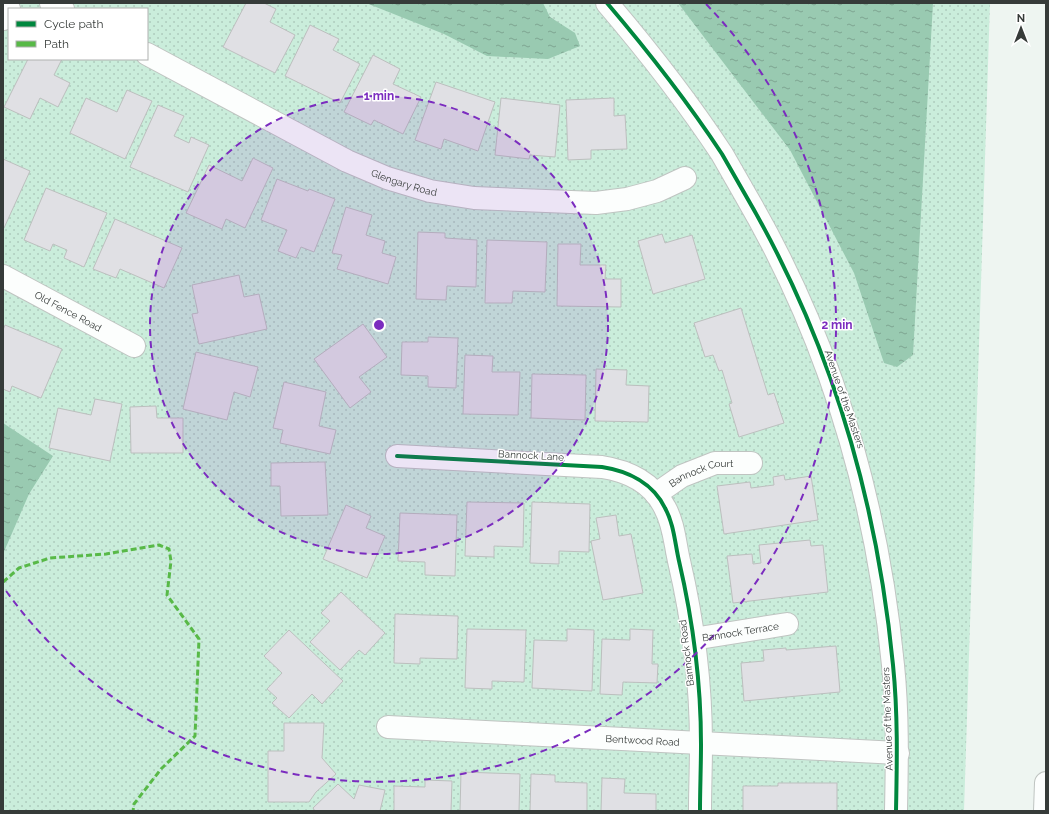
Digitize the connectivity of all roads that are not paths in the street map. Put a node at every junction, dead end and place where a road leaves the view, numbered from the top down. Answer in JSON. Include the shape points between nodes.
{"nodes":[{"id":1,"x":51,"y":3,"type":"edge"},
{"id":2,"x":607,"y":3,"type":"edge"},
{"id":3,"x":61,"y":8,"type":"edge"},
{"id":4,"x":148,"y":55,"type":"edge"},
{"id":5,"x":685,"y":178,"type":"dead end"},
{"id":6,"x":3,"y":276,"type":"edge"},
{"id":7,"x":134,"y":346,"type":"dead end"},
{"id":8,"x":397,"y":456,"type":"dead end"},
{"id":9,"x":751,"y":463,"type":"dead end"},
{"id":10,"x":656,"y":494,"type":"junction"},
{"id":11,"x":787,"y":624,"type":"dead end"},
{"id":12,"x":693,"y":639,"type":"junction"},
{"id":13,"x":388,"y":727,"type":"dead end"},
{"id":14,"x":701,"y":743,"type":"junction"},
{"id":15,"x":898,"y":753,"type":"junction"},
{"id":16,"x":1046,"y":783,"type":"edge"},
{"id":17,"x":700,"y":811,"type":"edge"},
{"id":18,"x":896,"y":811,"type":"edge"},
{"id":19,"x":1045,"y":811,"type":"edge"}],
"edges":[{"from":1,"to":3,"type":"main road"},
{"from":2,"to":15,"type":"main road","name":"Avenue of the Masters","via":[[684,98],[723,156],[780,258],[826,364],[856,457],[876,542],[886,597],[894,668]]},
{"from":4,"to":5,"type":"main road","name":"Glengary Road","via":[[347,161],[387,178],[430,191],[474,198],[596,203],[628,199],[657,191]]},
{"from":6,"to":7,"type":"main road","name":"Old Fence Road"},
{"from":8,"to":10,"type":"main road","name":"Bannock Lane","via":[[616,469],[641,480]]},
{"from":9,"to":10,"type":"main road","name":"Bannock Court","via":[[715,463],[682,476]]},
{"from":10,"to":12,"type":"main road","name":"Bannock Road","via":[[670,521],[684,581]]},
{"from":11,"to":12,"type":"main road","name":"Bannock Terrace"},
{"from":12,"to":14,"type":"main road","name":"Bannock Road"},
{"from":13,"to":14,"type":"main road","name":"Bentwood Road"},
{"from":14,"to":15,"type":"main road","name":"Bentwood Road"},
{"from":14,"to":17,"type":"main road","name":"Bannock Road"},
{"from":15,"to":18,"type":"main road","name":"Avenue of the Masters"},
{"from":16,"to":19,"type":"main road"}]}
